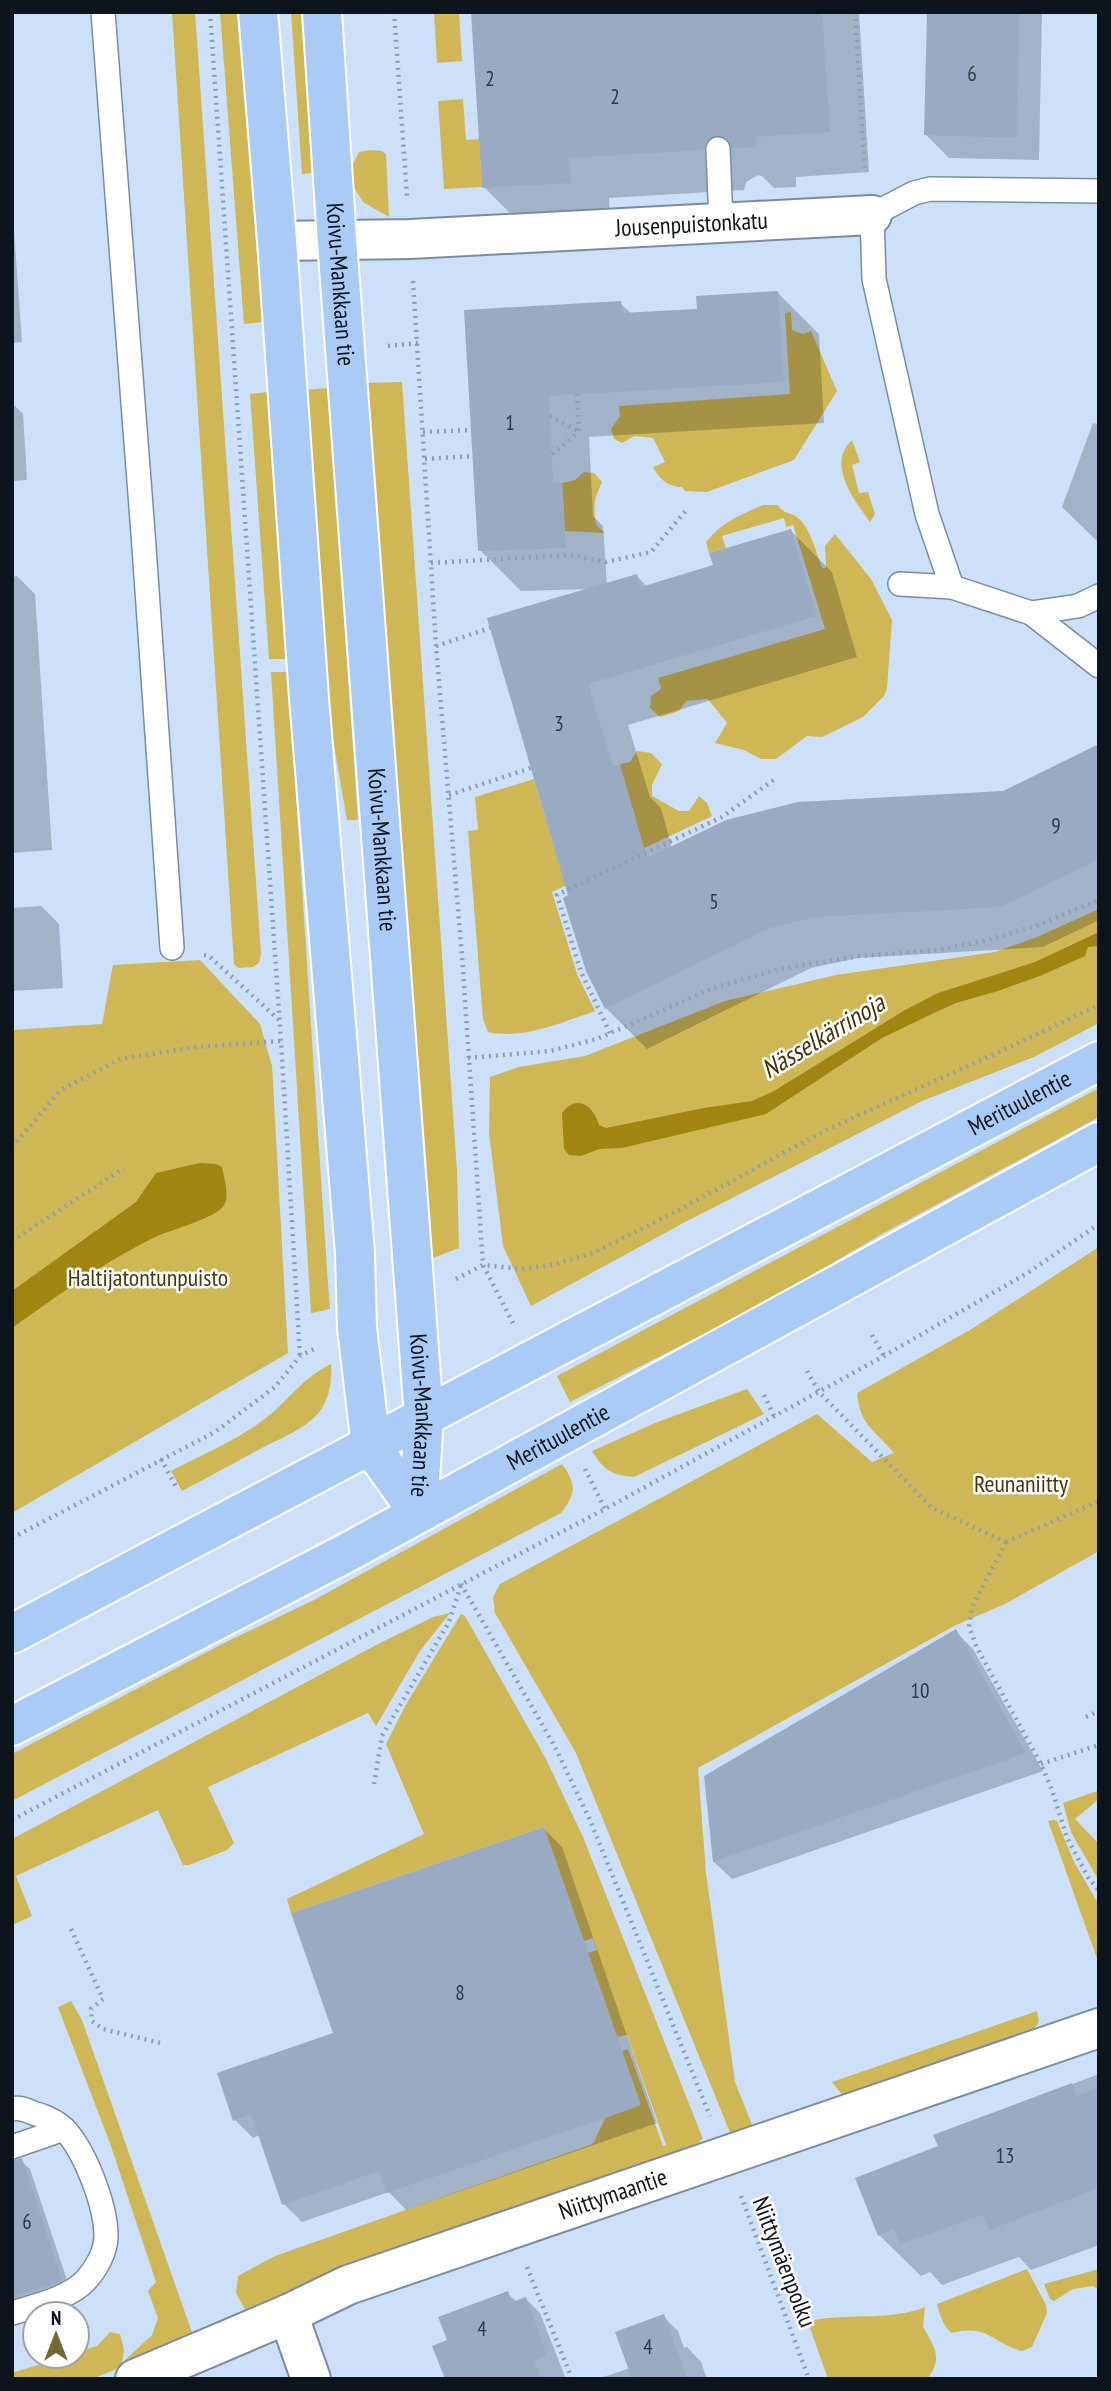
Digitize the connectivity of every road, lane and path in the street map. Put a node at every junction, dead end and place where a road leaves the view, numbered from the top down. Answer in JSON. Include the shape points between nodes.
{"nodes":[{"id":1,"x":103,"y":12,"type":"edge"},
{"id":2,"x":210,"y":12,"type":"edge"},
{"id":3,"x":258,"y":12,"type":"edge"},
{"id":4,"x":322,"y":12,"type":"edge"},
{"id":5,"x":394,"y":12,"type":"edge"},
{"id":6,"x":855,"y":12,"type":"edge"},
{"id":7,"x":718,"y":149,"type":"dead end"},
{"id":8,"x":1099,"y":191,"type":"edge"},
{"id":9,"x":872,"y":215,"type":"junction"},
{"id":10,"x":722,"y":223,"type":"junction"},
{"id":11,"x":410,"y":239,"type":"junction"},
{"id":12,"x":277,"y":241,"type":"junction"},
{"id":13,"x":337,"y":241,"type":"junction"},
{"id":14,"x":577,"y":394,"type":"dead end"},
{"id":15,"x":550,"y":416,"type":"dead end"},
{"id":16,"x":471,"y":430,"type":"dead end"},
{"id":17,"x":423,"y":432,"type":"junction"},
{"id":18,"x":579,"y":432,"type":"junction"},
{"id":19,"x":552,"y":454,"type":"dead end"},
{"id":20,"x":472,"y":456,"type":"dead end"},
{"id":21,"x":425,"y":459,"type":"junction"},
{"id":22,"x":688,"y":508,"type":"dead end"},
{"id":23,"x":431,"y":563,"type":"junction"},
{"id":24,"x":900,"y":583,"type":"dead end"},
{"id":25,"x":952,"y":587,"type":"junction"},
{"id":26,"x":1099,"y":596,"type":"edge"},
{"id":27,"x":1031,"y":613,"type":"junction"},
{"id":28,"x":489,"y":628,"type":"dead end"},
{"id":29,"x":436,"y":646,"type":"junction"},
{"id":30,"x":1099,"y":666,"type":"edge"},
{"id":31,"x":531,"y":768,"type":"dead end"},
{"id":32,"x":775,"y":779,"type":"dead end"},
{"id":33,"x":449,"y":795,"type":"junction"},
{"id":34,"x":1099,"y":900,"type":"edge"},
{"id":35,"x":172,"y":948,"type":"joint"},
{"id":36,"x":1099,"y":1005,"type":"edge"},
{"id":37,"x":280,"y":1020,"type":"junction"},
{"id":38,"x":610,"y":1033,"type":"junction"},
{"id":39,"x":281,"y":1041,"type":"junction"},
{"id":40,"x":468,"y":1058,"type":"junction"},
{"id":41,"x":1099,"y":1061,"type":"edge"},
{"id":42,"x":1099,"y":1142,"type":"edge"},
{"id":43,"x":12,"y":1147,"type":"edge"},
{"id":44,"x":124,"y":1167,"type":"dead end"},
{"id":45,"x":1099,"y":1224,"type":"edge"},
{"id":46,"x":12,"y":1241,"type":"edge"},
{"id":47,"x":872,"y":1335,"type":"dead end"},
{"id":48,"x":884,"y":1356,"type":"junction"},
{"id":49,"x":807,"y":1371,"type":"dead end"},
{"id":50,"x":819,"y":1392,"type":"junction"},
{"id":51,"x":764,"y":1395,"type":"dead end"},
{"id":52,"x":774,"y":1416,"type":"junction"},
{"id":53,"x":425,"y":1417,"type":"junction"},
{"id":54,"x":371,"y":1446,"type":"junction"},
{"id":55,"x":161,"y":1459,"type":"junction"},
{"id":56,"x":176,"y":1487,"type":"dead end"},
{"id":57,"x":1099,"y":1501,"type":"edge"},
{"id":58,"x":418,"y":1511,"type":"junction"},
{"id":59,"x":12,"y":1538,"type":"edge"},
{"id":60,"x":1006,"y":1542,"type":"junction"},
{"id":61,"x":461,"y":1584,"type":"junction"},
{"id":62,"x":12,"y":1634,"type":"edge"},
{"id":63,"x":1099,"y":1711,"type":"edge"},
{"id":64,"x":1086,"y":1717,"type":"dead end"},
{"id":65,"x":12,"y":1726,"type":"edge"},
{"id":66,"x":1099,"y":1745,"type":"edge"},
{"id":67,"x":1041,"y":1764,"type":"junction"},
{"id":68,"x":374,"y":1784,"type":"dead end"},
{"id":69,"x":12,"y":1821,"type":"edge"},
{"id":70,"x":1099,"y":1891,"type":"edge"},
{"id":71,"x":71,"y":1929,"type":"dead end"},
{"id":72,"x":1099,"y":2028,"type":"edge"},
{"id":73,"x":160,"y":2043,"type":"dead end"},
{"id":74,"x":12,"y":2109,"type":"edge"},
{"id":75,"x":64,"y":2129,"type":"junction"},
{"id":76,"x":12,"y":2147,"type":"edge"},
{"id":77,"x":726,"y":2157,"type":"junction"},
{"id":78,"x":523,"y":2256,"type":"dead end"},
{"id":79,"x":12,"y":2313,"type":"edge"},
{"id":80,"x":288,"y":2314,"type":"junction"},
{"id":81,"x":135,"y":2379,"type":"edge"},
{"id":82,"x":311,"y":2379,"type":"edge"},
{"id":83,"x":572,"y":2379,"type":"edge"},
{"id":84,"x":809,"y":2379,"type":"edge"}],
"edges":[{"from":1,"to":35,"type":"lane"},
{"from":2,"to":37,"type":"path"},
{"from":3,"to":12,"type":"main road","name":"Koivu-Mankkaan tie"},
{"from":4,"to":13,"type":"main road","name":"Koivu-Mankkaan tie"},
{"from":5,"to":11,"type":"path"},
{"from":6,"to":9,"type":"path","via":[[862,142]]},
{"from":7,"to":10,"type":"lane"},
{"from":8,"to":9,"type":"lane","name":"Jousenpuistonkatu","via":[[930,189]]},
{"from":9,"to":10,"type":"street","name":"Jousenpuistonkatu"},
{"from":9,"to":25,"type":"lane","via":[[874,279],[927,514]]},
{"from":10,"to":11,"type":"street","name":"Jousenpuistonkatu"},
{"from":11,"to":13,"type":"street","name":"Jousenpuistonkatu"},
{"from":11,"to":17,"type":"path"},
{"from":12,"to":13,"type":"street","name":"Jousenpuistonkatu"},
{"from":12,"to":54,"type":"main road","name":"Koivu-Mankkaan tie","via":[[355,1253],[357,1328]]},
{"from":13,"to":53,"type":"main road","name":"Koivu-Mankkaan tie"},
{"from":14,"to":18,"type":"path"},
{"from":15,"to":18,"type":"path"},
{"from":16,"to":17,"type":"path"},
{"from":17,"to":21,"type":"path"},
{"from":18,"to":19,"type":"path"},
{"from":20,"to":21,"type":"path"},
{"from":21,"to":23,"type":"path"},
{"from":22,"to":23,"type":"path","via":[[652,552],[607,562],[570,555]]},
{"from":23,"to":29,"type":"path"},
{"from":24,"to":25,"type":"lane"},
{"from":25,"to":27,"type":"lane"},
{"from":26,"to":27,"type":"lane","via":[[1078,606]]},
{"from":27,"to":30,"type":"lane"},
{"from":28,"to":29,"type":"path"},
{"from":29,"to":33,"type":"path"},
{"from":31,"to":33,"type":"path"},
{"from":32,"to":38,"type":"path","via":[[722,817],[557,895],[581,972]]},
{"from":33,"to":40,"type":"path"},
{"from":34,"to":38,"type":"path","via":[[988,940],[779,969],[713,988]]},
{"from":35,"to":37,"type":"path","via":[[209,956]]},
{"from":36,"to":40,"type":"path","via":[[825,1129],[593,1252],[522,1269],[483,1265]]},
{"from":37,"to":39,"type":"path"},
{"from":38,"to":40,"type":"path","via":[[550,1051]]},
{"from":39,"to":43,"type":"path","via":[[120,1059],[61,1090]]},
{"from":39,"to":55,"type":"path","via":[[300,1356],[275,1387],[215,1432]]},
{"from":41,"to":53,"type":"main road","name":"Merituulentie"},
{"from":42,"to":58,"type":"main road","name":"Merituulentie"},
{"from":44,"to":46,"type":"path"},
{"from":45,"to":48,"type":"path","via":[[1029,1272]]},
{"from":47,"to":48,"type":"path"},
{"from":48,"to":50,"type":"path"},
{"from":49,"to":50,"type":"path"},
{"from":50,"to":52,"type":"path"},
{"from":50,"to":60,"type":"path","via":[[932,1508]]},
{"from":51,"to":52,"type":"path"},
{"from":52,"to":61,"type":"path"},
{"from":53,"to":54,"type":"main road","name":"Merituulentie"},
{"from":53,"to":58,"type":"main road","name":"Koivu-Mankkaan tie"},
{"from":54,"to":58,"type":"main road","name":"Koivu-Mankkaan tie"},
{"from":54,"to":62,"type":"main road","name":"Merituulentie"},
{"from":55,"to":56,"type":"path"},
{"from":55,"to":59,"type":"path"},
{"from":57,"to":60,"type":"path"},
{"from":58,"to":65,"type":"main road","name":"Merituulentie"},
{"from":60,"to":67,"type":"path","via":[[972,1607],[969,1627]]},
{"from":61,"to":68,"type":"path","via":[[449,1622],[382,1736]]},
{"from":61,"to":69,"type":"path"},
{"from":61,"to":77,"type":"path","name":"Niittymäenpolku","via":[[554,1745],[590,1820]]},
{"from":63,"to":64,"type":"path"},
{"from":66,"to":67,"type":"path"},
{"from":67,"to":70,"type":"path","via":[[1067,1838]]},
{"from":71,"to":73,"type":"path","via":[[103,1999],[91,2009],[92,2021],[103,2029]]},
{"from":72,"to":77,"type":"street","name":"Niittymaantie"},
{"from":74,"to":75,"type":"lane","via":[[42,2116]]},
{"from":75,"to":76,"type":"lane"},
{"from":75,"to":79,"type":"lane","via":[[82,2155],[102,2208],[106,2238],[101,2259],[85,2281],[55,2299]]},
{"from":77,"to":80,"type":"street","name":"Niittymaantie","via":[[348,2285]]},
{"from":77,"to":84,"type":"path","name":"Niittymäenpolku"},
{"from":78,"to":83,"type":"path"},
{"from":80,"to":81,"type":"street","name":"Niittymaantie"},
{"from":80,"to":82,"type":"street"}]}
